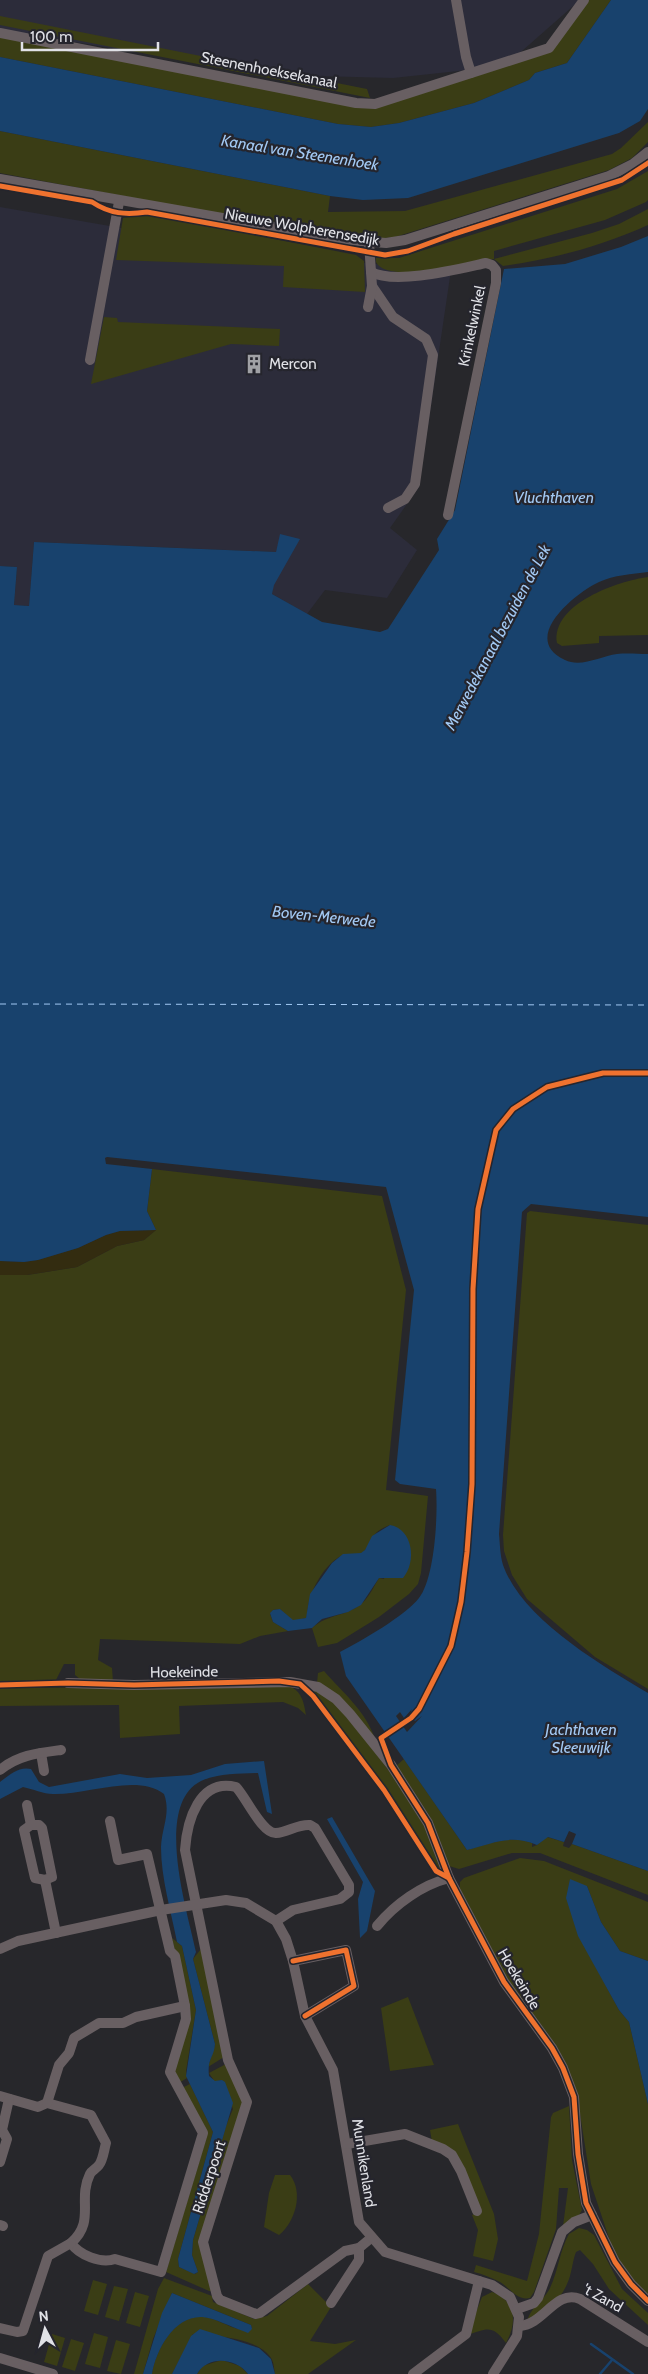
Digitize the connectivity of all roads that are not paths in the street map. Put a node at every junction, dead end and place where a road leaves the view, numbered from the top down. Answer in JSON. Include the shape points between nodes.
{"nodes":[{"id":1,"x":456,"y":0,"type":"edge"},
{"id":2,"x":584,"y":0,"type":"edge"},
{"id":3,"x":0,"y":33,"type":"edge"},
{"id":4,"x":471,"y":73,"type":"junction"},
{"id":5,"x":648,"y":152,"type":"edge"},
{"id":6,"x":0,"y":179,"type":"edge"},
{"id":7,"x":119,"y":202,"type":"junction"},
{"id":8,"x":369,"y":243,"type":"junction"},
{"id":9,"x":371,"y":272,"type":"junction"},
{"id":10,"x":372,"y":286,"type":"junction"},
{"id":11,"x":368,"y":307,"type":"dead end"},
{"id":12,"x":90,"y":360,"type":"dead end"},
{"id":13,"x":388,"y":508,"type":"dead end"},
{"id":14,"x":448,"y":515,"type":"dead end"},
{"id":15,"x":68,"y":1683,"type":"dead end"},
{"id":16,"x":61,"y":1750,"type":"dead end"},
{"id":17,"x":41,"y":1753,"type":"junction"},
{"id":18,"x":0,"y":1770,"type":"edge"},
{"id":19,"x":44,"y":1771,"type":"dead end"},
{"id":20,"x":26,"y":1805,"type":"dead end"},
{"id":21,"x":110,"y":1821,"type":"dead end"},
{"id":22,"x":31,"y":1825,"type":"junction"},
{"id":23,"x":449,"y":1878,"type":"junction"},
{"id":24,"x":46,"y":1880,"type":"junction"},
{"id":25,"x":193,"y":1905,"type":"junction"},
{"id":26,"x":165,"y":1910,"type":"junction"},
{"id":27,"x":276,"y":1921,"type":"junction"},
{"id":28,"x":377,"y":1926,"type":"dead end"},
{"id":29,"x":56,"y":1933,"type":"junction"},
{"id":30,"x":0,"y":1949,"type":"edge"},
{"id":31,"x":294,"y":1961,"type":"junction"},
{"id":32,"x":185,"y":2006,"type":"junction"},
{"id":33,"x":305,"y":2016,"type":"junction"},
{"id":34,"x":5,"y":2097,"type":"edge"},
{"id":35,"x":47,"y":2103,"type":"junction"},
{"id":36,"x":347,"y":2144,"type":"junction"},
{"id":37,"x":0,"y":2162,"type":"edge"},
{"id":38,"x":477,"y":2211,"type":"dead end"},
{"id":39,"x":592,"y":2215,"type":"junction"},
{"id":40,"x":371,"y":2238,"type":"junction"},
{"id":41,"x":71,"y":2243,"type":"junction"},
{"id":42,"x":360,"y":2248,"type":"junction"},
{"id":43,"x":479,"y":2280,"type":"junction"},
{"id":44,"x":648,"y":2300,"type":"edge"},
{"id":45,"x":331,"y":2302,"type":"dead end"},
{"id":46,"x":517,"y":2309,"type":"junction"},
{"id":47,"x":519,"y":2326,"type":"junction"},
{"id":48,"x":0,"y":2330,"type":"edge"},
{"id":49,"x":648,"y":2342,"type":"edge"},
{"id":50,"x":0,"y":2358,"type":"edge"},
{"id":51,"x":54,"y":2374,"type":"edge"},
{"id":52,"x":413,"y":2374,"type":"edge"},
{"id":53,"x":493,"y":2374,"type":"edge"}],
"edges":[{"from":1,"to":4,"type":"street"},
{"from":2,"to":4,"type":"street","name":"Steenenhoeksekanaal","via":[[550,48]]},
{"from":3,"to":4,"type":"street","name":"Steenenhoeksekanaal","via":[[366,104],[389,102]]},
{"from":5,"to":8,"type":"street","name":"Nieuwe Wolpherensedijk","via":[[609,176],[405,240]]},
{"from":6,"to":7,"type":"street","name":"Nieuwe Wolpherensedijk"},
{"from":7,"to":8,"type":"street","name":"Nieuwe Wolpherensedijk"},
{"from":7,"to":12,"type":"street"},
{"from":8,"to":9,"type":"street"},
{"from":9,"to":10,"type":"street"},
{"from":9,"to":14,"type":"street","name":"Krinkelwinkel","via":[[383,276],[440,273],[486,263],[496,270]]},
{"from":10,"to":11,"type":"street"},
{"from":10,"to":13,"type":"street","name":"Krinkelwinkel","via":[[393,317],[426,339],[433,355],[415,484],[404,499]]},
{"from":15,"to":23,"type":"street","name":"Hoekeinde","via":[[280,1682],[318,1687],[336,1699],[391,1765],[428,1823]]},
{"from":16,"to":17,"type":"street"},
{"from":17,"to":18,"type":"street","via":[[12,1760]]},
{"from":17,"to":19,"type":"street"},
{"from":20,"to":22,"type":"street"},
{"from":21,"to":26,"type":"street","via":[[118,1860],[147,1854]]},
{"from":22,"to":24,"type":"street","via":[[42,1828],[52,1877]]},
{"from":22,"to":24,"type":"street","via":[[24,1830],[32,1870],[35,1878]]},
{"from":23,"to":28,"type":"street","via":[[434,1882],[395,1907]]},
{"from":23,"to":39,"type":"street","name":"Hoekeinde","via":[[504,1982],[564,2068],[574,2097],[578,2154],[586,2203]]},
{"from":24,"to":29,"type":"street"},
{"from":25,"to":26,"type":"street"},
{"from":25,"to":27,"type":"street","via":[[226,1900],[246,1903]]},
{"from":25,"to":27,"type":"street","via":[[185,1850],[194,1808],[209,1790],[218,1786],[236,1786],[269,1832],[276,1833],[304,1824],[315,1828],[349,1885],[349,1892],[340,1899],[292,1910]]},
{"from":25,"to":42,"type":"street","name":"Ridderpoort","via":[[228,2060],[247,2102],[204,2242],[217,2296],[247,2311],[260,2313],[345,2251]]},
{"from":26,"to":29,"type":"street"},
{"from":26,"to":32,"type":"street","via":[[170,1951],[175,1956]]},
{"from":27,"to":31,"type":"street","name":"Munnikenland"},
{"from":29,"to":30,"type":"street","via":[[18,1941]]},
{"from":31,"to":33,"type":"street","name":"Munnikenland"},
{"from":31,"to":33,"type":"street","via":[[346,1950],[354,1986]]},
{"from":32,"to":35,"type":"street","via":[[123,2023],[99,2024],[74,2038],[69,2053],[59,2065]]},
{"from":32,"to":41,"type":"street","via":[[186,2019],[170,2072],[203,2133],[161,2272],[77,2252]]},
{"from":33,"to":36,"type":"street","name":"Munnikenland","via":[[333,2070]]},
{"from":34,"to":35,"type":"street","via":[[38,2107]]},
{"from":34,"to":37,"type":"street","via":[[2,2130],[7,2139]]},
{"from":35,"to":41,"type":"street","via":[[91,2115],[106,2143],[100,2164],[90,2173],[84,2200],[87,2210],[80,2235]]},
{"from":36,"to":38,"type":"street","via":[[404,2134],[444,2149],[452,2155],[461,2171]]},
{"from":36,"to":40,"type":"street","name":"Munnikenland","via":[[356,2215]]},
{"from":39,"to":44,"type":"street","name":"Hoekeinde","via":[[615,2262]]},
{"from":39,"to":46,"type":"street","via":[[574,2222],[562,2232],[538,2298],[534,2303]]},
{"from":40,"to":42,"type":"street","name":"Ridderpoort"},
{"from":40,"to":43,"type":"street","name":"Munnikenland","via":[[392,2255]]},
{"from":41,"to":48,"type":"street","via":[[48,2256],[23,2331]]},
{"from":42,"to":45,"type":"street","name":"Ridderpoort","via":[[359,2260]]},
{"from":43,"to":46,"type":"street","name":"Munnikenland","via":[[502,2290]]},
{"from":43,"to":52,"type":"street","via":[[466,2334]]},
{"from":46,"to":47,"type":"street"},
{"from":47,"to":49,"type":"street","name":"'t Zand","via":[[533,2323],[558,2301],[572,2297]]},
{"from":47,"to":53,"type":"street","via":[[514,2342]]},
{"from":50,"to":51,"type":"street"}]}
